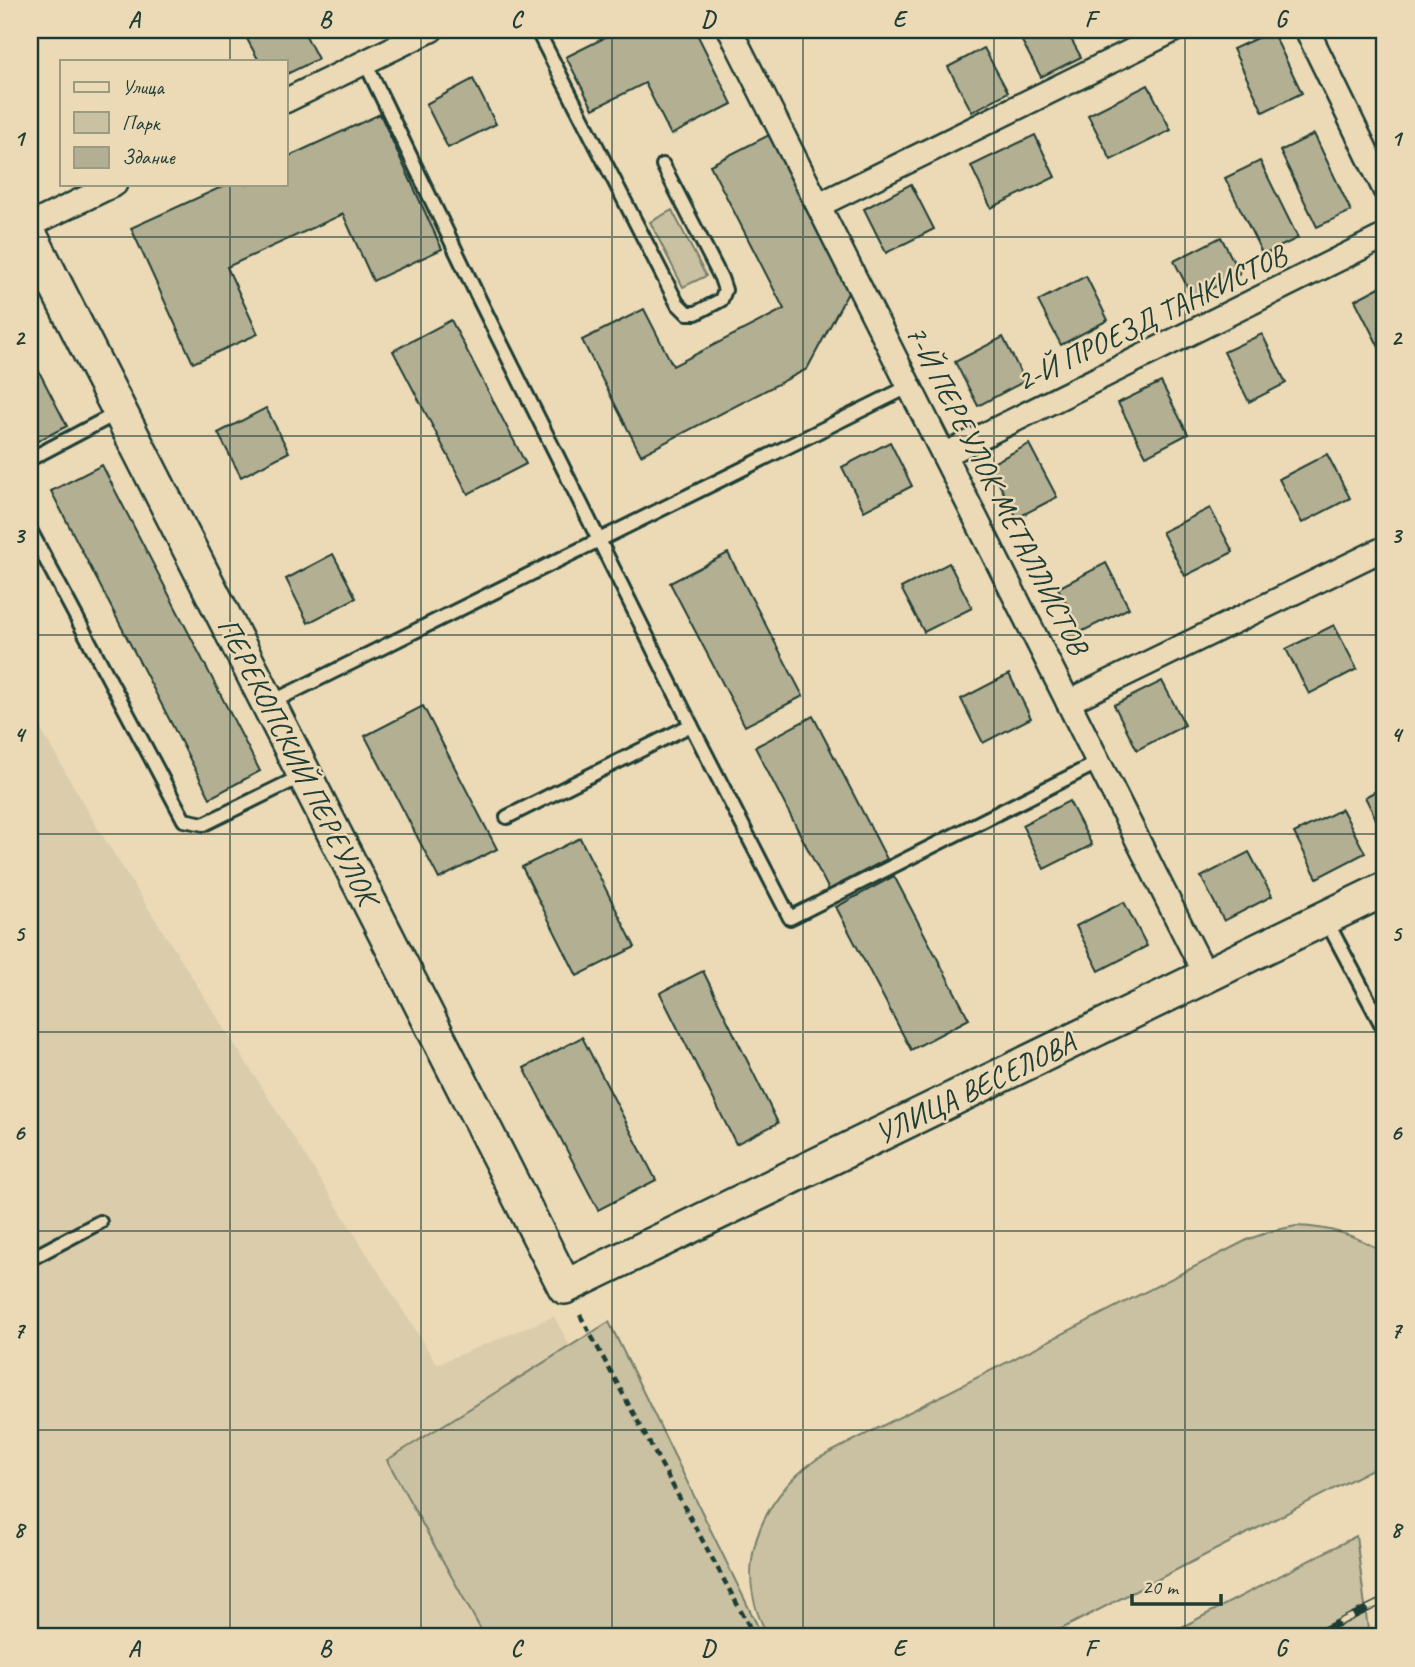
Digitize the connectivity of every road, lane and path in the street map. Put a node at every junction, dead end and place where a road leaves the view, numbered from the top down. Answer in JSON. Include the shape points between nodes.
{"nodes":[{"id":1,"x":431,"y":30,"type":"edge"},
{"id":2,"x":537,"y":30,"type":"edge"},
{"id":3,"x":730,"y":30,"type":"edge"},
{"id":4,"x":1174,"y":30,"type":"edge"},
{"id":5,"x":1307,"y":30,"type":"edge"},
{"id":6,"x":365,"y":62,"type":"junction"},
{"id":7,"x":287,"y":100,"type":"edge"},
{"id":8,"x":663,"y":165,"type":"dead end"},
{"id":9,"x":111,"y":186,"type":"edge"},
{"id":10,"x":1385,"y":190,"type":"edge"},
{"id":11,"x":819,"y":205,"type":"junction"},
{"id":12,"x":30,"y":225,"type":"edge"},
{"id":13,"x":30,"y":234,"type":"edge"},
{"id":14,"x":1385,"y":236,"type":"edge"},
{"id":15,"x":910,"y":386,"type":"junction"},
{"id":16,"x":120,"y":411,"type":"junction"},
{"id":17,"x":944,"y":456,"type":"junction"},
{"id":18,"x":30,"y":459,"type":"edge"},
{"id":19,"x":30,"y":530,"type":"edge"},
{"id":20,"x":600,"y":540,"type":"junction"},
{"id":21,"x":1385,"y":548,"type":"edge"},
{"id":22,"x":1068,"y":702,"type":"junction"},
{"id":23,"x":269,"y":704,"type":"junction"},
{"id":24,"x":691,"y":725,"type":"junction"},
{"id":25,"x":1099,"y":762,"type":"junction"},
{"id":26,"x":304,"y":774,"type":"junction"},
{"id":27,"x":507,"y":817,"type":"dead end"},
{"id":28,"x":1385,"y":889,"type":"edge"},
{"id":29,"x":1325,"y":919,"type":"junction"},
{"id":30,"x":1206,"y":976,"type":"junction"},
{"id":31,"x":1385,"y":1031,"type":"edge"},
{"id":32,"x":100,"y":1222,"type":"dead end"},
{"id":33,"x":30,"y":1259,"type":"edge"},
{"id":34,"x":565,"y":1287,"type":"junction"},
{"id":35,"x":755,"y":1637,"type":"edge"}],
"edges":[{"from":1,"to":6,"type":"street"},
{"from":2,"to":8,"type":"lane","via":[[677,303],[687,313],[696,313],[721,300],[724,290]]},
{"from":3,"to":11,"type":"street","name":"7-Й ПЕРЕУЛОК МЕТАЛЛИСТОВ"},
{"from":4,"to":11,"type":"street"},
{"from":5,"to":10,"type":"street"},
{"from":6,"to":7,"type":"street"},
{"from":6,"to":20,"type":"lane"},
{"from":9,"to":12,"type":"street"},
{"from":11,"to":15,"type":"street","name":"7-Й ПЕРЕУЛОК МЕТАЛЛИСТОВ"},
{"from":13,"to":16,"type":"street","name":"ПЕРЕКОПСКИЙ ПЕРЕУЛОК"},
{"from":14,"to":17,"type":"street","name":"2-Й ПРОЕЗД ТАНКИСТОВ"},
{"from":15,"to":17,"type":"street","name":"7-Й ПЕРЕУЛОК МЕТАЛЛИСТОВ"},
{"from":15,"to":20,"type":"lane"},
{"from":16,"to":18,"type":"lane"},
{"from":16,"to":23,"type":"street","name":"ПЕРЕКОПСКИЙ ПЕРЕУЛОК"},
{"from":17,"to":22,"type":"street","name":"7-Й ПЕРЕУЛОК МЕТАЛЛИСТОВ"},
{"from":19,"to":26,"type":"lane","via":[[184,820],[204,824]]},
{"from":20,"to":23,"type":"lane"},
{"from":20,"to":24,"type":"lane"},
{"from":21,"to":22,"type":"street"},
{"from":22,"to":25,"type":"street","name":"7-Й ПЕРЕУЛОК МЕТАЛЛИСТОВ"},
{"from":23,"to":26,"type":"street","name":"ПЕРЕКОПСКИЙ ПЕРЕУЛОК"},
{"from":24,"to":25,"type":"lane","via":[[790,918]]},
{"from":24,"to":27,"type":"lane"},
{"from":25,"to":30,"type":"street","name":"7-Й ПЕРЕУЛОК МЕТАЛЛИСТОВ"},
{"from":26,"to":34,"type":"street","name":"ПЕРЕКОПСКИЙ ПЕРЕУЛОК"},
{"from":28,"to":29,"type":"street","name":"УЛИЦА ВЕСЕЛОВА"},
{"from":29,"to":30,"type":"street","name":"УЛИЦА ВЕСЕЛОВА"},
{"from":29,"to":31,"type":"lane"},
{"from":30,"to":34,"type":"street","name":"УЛИЦА ВЕСЕЛОВА"},
{"from":32,"to":33,"type":"lane"},
{"from":34,"to":35,"type":"path"}]}
